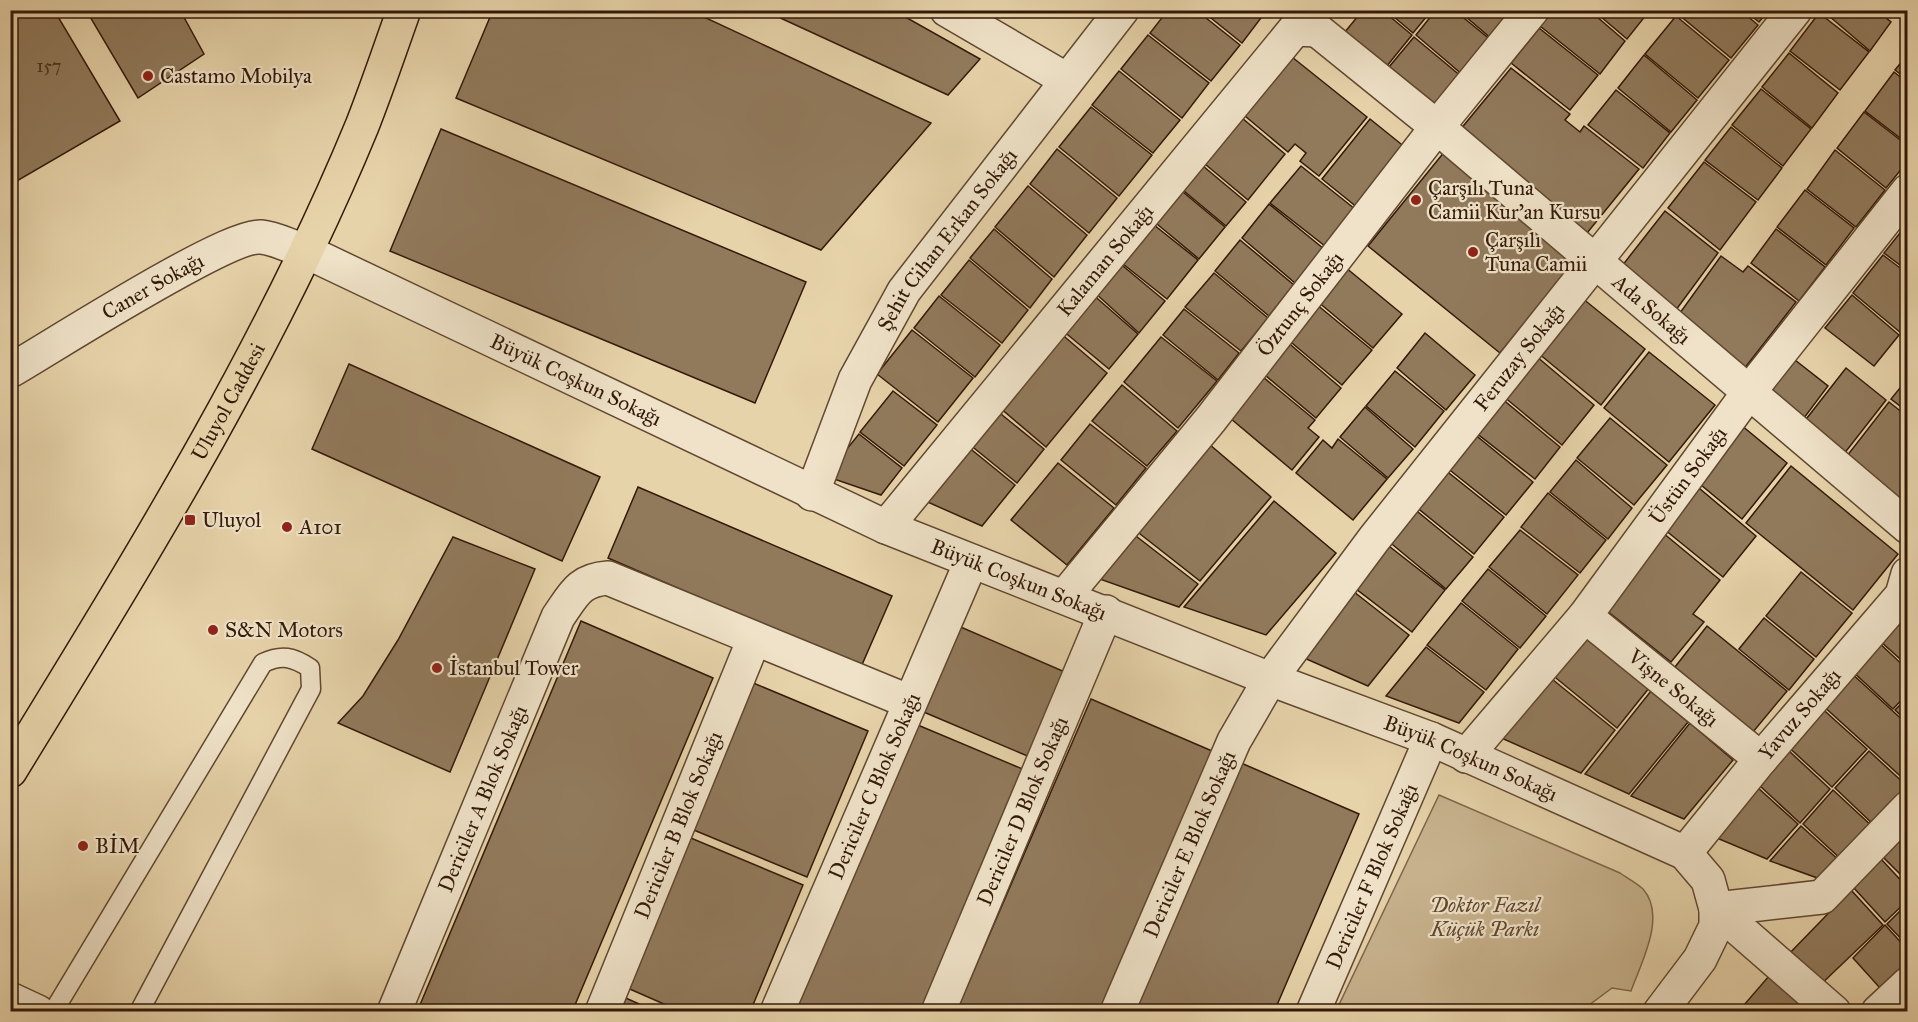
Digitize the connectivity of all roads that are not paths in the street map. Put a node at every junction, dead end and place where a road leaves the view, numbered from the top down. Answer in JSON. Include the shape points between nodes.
{"nodes":[{"id":1,"x":404,"y":10,"type":"edge"},
{"id":2,"x":947,"y":10,"type":"edge"},
{"id":3,"x":1122,"y":10,"type":"edge"},
{"id":4,"x":1532,"y":10,"type":"edge"},
{"id":5,"x":1795,"y":10,"type":"edge"},
{"id":6,"x":1324,"y":20,"type":"edge"},
{"id":7,"x":1067,"y":80,"type":"junction"},
{"id":8,"x":1437,"y":127,"type":"junction"},
{"id":9,"x":1908,"y":191,"type":"edge"},
{"id":10,"x":305,"y":251,"type":"junction"},
{"id":11,"x":1595,"y":262,"type":"junction"},
{"id":12,"x":10,"y":371,"type":"edge"},
{"id":13,"x":1749,"y":392,"type":"junction"},
{"id":14,"x":812,"y":494,"type":"junction"},
{"id":15,"x":1906,"y":521,"type":"edge"},
{"id":16,"x":886,"y":527,"type":"junction"},
{"id":17,"x":971,"y":561,"type":"junction"},
{"id":18,"x":1908,"y":574,"type":"edge"},
{"id":19,"x":1065,"y":596,"type":"junction"},
{"id":20,"x":1106,"y":612,"type":"junction"},
{"id":21,"x":1585,"y":616,"type":"junction"},
{"id":22,"x":754,"y":639,"type":"junction"},
{"id":23,"x":1270,"y":679,"type":"junction"},
{"id":24,"x":910,"y":702,"type":"junction"},
{"id":25,"x":1431,"y":739,"type":"junction"},
{"id":26,"x":1467,"y":756,"type":"junction"},
{"id":27,"x":1761,"y":759,"type":"junction"},
{"id":28,"x":10,"y":771,"type":"edge"},
{"id":29,"x":1908,"y":808,"type":"edge"},
{"id":30,"x":1686,"y":853,"type":"junction"},
{"id":31,"x":1716,"y":909,"type":"junction"},
{"id":32,"x":1908,"y":984,"type":"edge"},
{"id":33,"x":10,"y":999,"type":"edge"},
{"id":34,"x":38,"y":1011,"type":"edge"},
{"id":35,"x":53,"y":1011,"type":"edge"},
{"id":36,"x":139,"y":1011,"type":"edge"},
{"id":37,"x":394,"y":1011,"type":"edge"},
{"id":38,"x":602,"y":1011,"type":"edge"},
{"id":39,"x":777,"y":1011,"type":"edge"},
{"id":40,"x":938,"y":1011,"type":"edge"},
{"id":41,"x":1117,"y":1011,"type":"edge"},
{"id":42,"x":1313,"y":1011,"type":"edge"},
{"id":43,"x":1660,"y":1011,"type":"edge"},
{"id":44,"x":1834,"y":1011,"type":"edge"},
{"id":45,"x":1878,"y":1011,"type":"edge"}],
"edges":[{"from":1,"to":10,"type":"main road","name":"Uluyol Caddesi","via":[[362,125]]},
{"from":2,"to":7,"type":"street"},
{"from":3,"to":7,"type":"street","name":"Şehit Cihan Erkan Sokağı"},
{"from":4,"to":8,"type":"street","name":"Öztunç Sokağı"},
{"from":5,"to":11,"type":"street","name":"Feruzay Sokağı"},
{"from":6,"to":8,"type":"street","name":"Ada Sokağı"},
{"from":6,"to":16,"type":"street","name":"Kalaman Sokağı","via":[[1295,29]]},
{"from":7,"to":14,"type":"street","name":"Şehit Cihan Erkan Sokağı","via":[[904,291],[855,380]]},
{"from":8,"to":11,"type":"street","name":"Ada Sokağı"},
{"from":8,"to":19,"type":"street","name":"Öztunç Sokağı","via":[[1211,419]]},
{"from":9,"to":13,"type":"street","name":"Üstün Sokağı"},
{"from":10,"to":12,"type":"street","name":"Caner Sokağı","via":[[260,237],[232,244]]},
{"from":10,"to":14,"type":"street","name":"Büyük Coşkun Sokağı"},
{"from":10,"to":28,"type":"main road","name":"Uluyol Caddesi","via":[[222,414]]},
{"from":11,"to":13,"type":"street","name":"Ada Sokağı"},
{"from":11,"to":23,"type":"street","name":"Feruzay Sokağı","via":[[1374,539]]},
{"from":13,"to":15,"type":"street","name":"Ada Sokağı"},
{"from":13,"to":21,"type":"street","name":"Üstün Sokağı"},
{"from":14,"to":16,"type":"street","name":"Büyük Coşkun Sokağı"},
{"from":16,"to":17,"type":"street","name":"Büyük Coşkun Sokağı"},
{"from":17,"to":19,"type":"street","name":"Büyük Coşkun Sokağı"},
{"from":17,"to":24,"type":"street","name":"Dericiler C Blok Sokağı"},
{"from":18,"to":27,"type":"street","name":"Yavuz Sokağı","via":[[1902,595]]},
{"from":19,"to":20,"type":"street","name":"Büyük Coşkun Sokağı"},
{"from":20,"to":23,"type":"street","name":"Büyük Coşkun Sokağı"},
{"from":20,"to":40,"type":"street","name":"Dericiler D Blok Sokağı"},
{"from":21,"to":26,"type":"street","name":"Üstün Sokağı"},
{"from":21,"to":27,"type":"street","name":"Vişne Sokağı"},
{"from":22,"to":24,"type":"street","name":"Dericiler A Blok Sokağı"},
{"from":22,"to":37,"type":"street","name":"Dericiler A Blok Sokağı","via":[[609,578],[592,579],[578,588],[558,617]]},
{"from":22,"to":38,"type":"street","name":"Dericiler B Blok Sokağı"},
{"from":23,"to":25,"type":"street","name":"Büyük Coşkun Sokağı"},
{"from":23,"to":41,"type":"street","name":"Dericiler E Blok Sokağı","via":[[1234,741]]},
{"from":24,"to":39,"type":"street","name":"Dericiler C Blok Sokağı"},
{"from":25,"to":26,"type":"street","name":"Büyük Coşkun Sokağı"},
{"from":25,"to":42,"type":"street","name":"Dericiler F Blok Sokağı"},
{"from":26,"to":30,"type":"street","name":"Büyük Coşkun Sokağı"},
{"from":27,"to":30,"type":"street","name":"Yavuz Sokağı"},
{"from":29,"to":31,"type":"street","via":[[1822,897]]},
{"from":30,"to":31,"type":"street","name":"Büyük Coşkun Sokağı","via":[[1708,880]]},
{"from":31,"to":43,"type":"street","via":[[1716,926],[1700,959]]},
{"from":31,"to":44,"type":"street"},
{"from":32,"to":45,"type":"street"},
{"from":33,"to":34,"type":"street"},
{"from":35,"to":36,"type":"lane","via":[[263,663],[277,656],[294,658],[310,668],[311,689]]}]}
